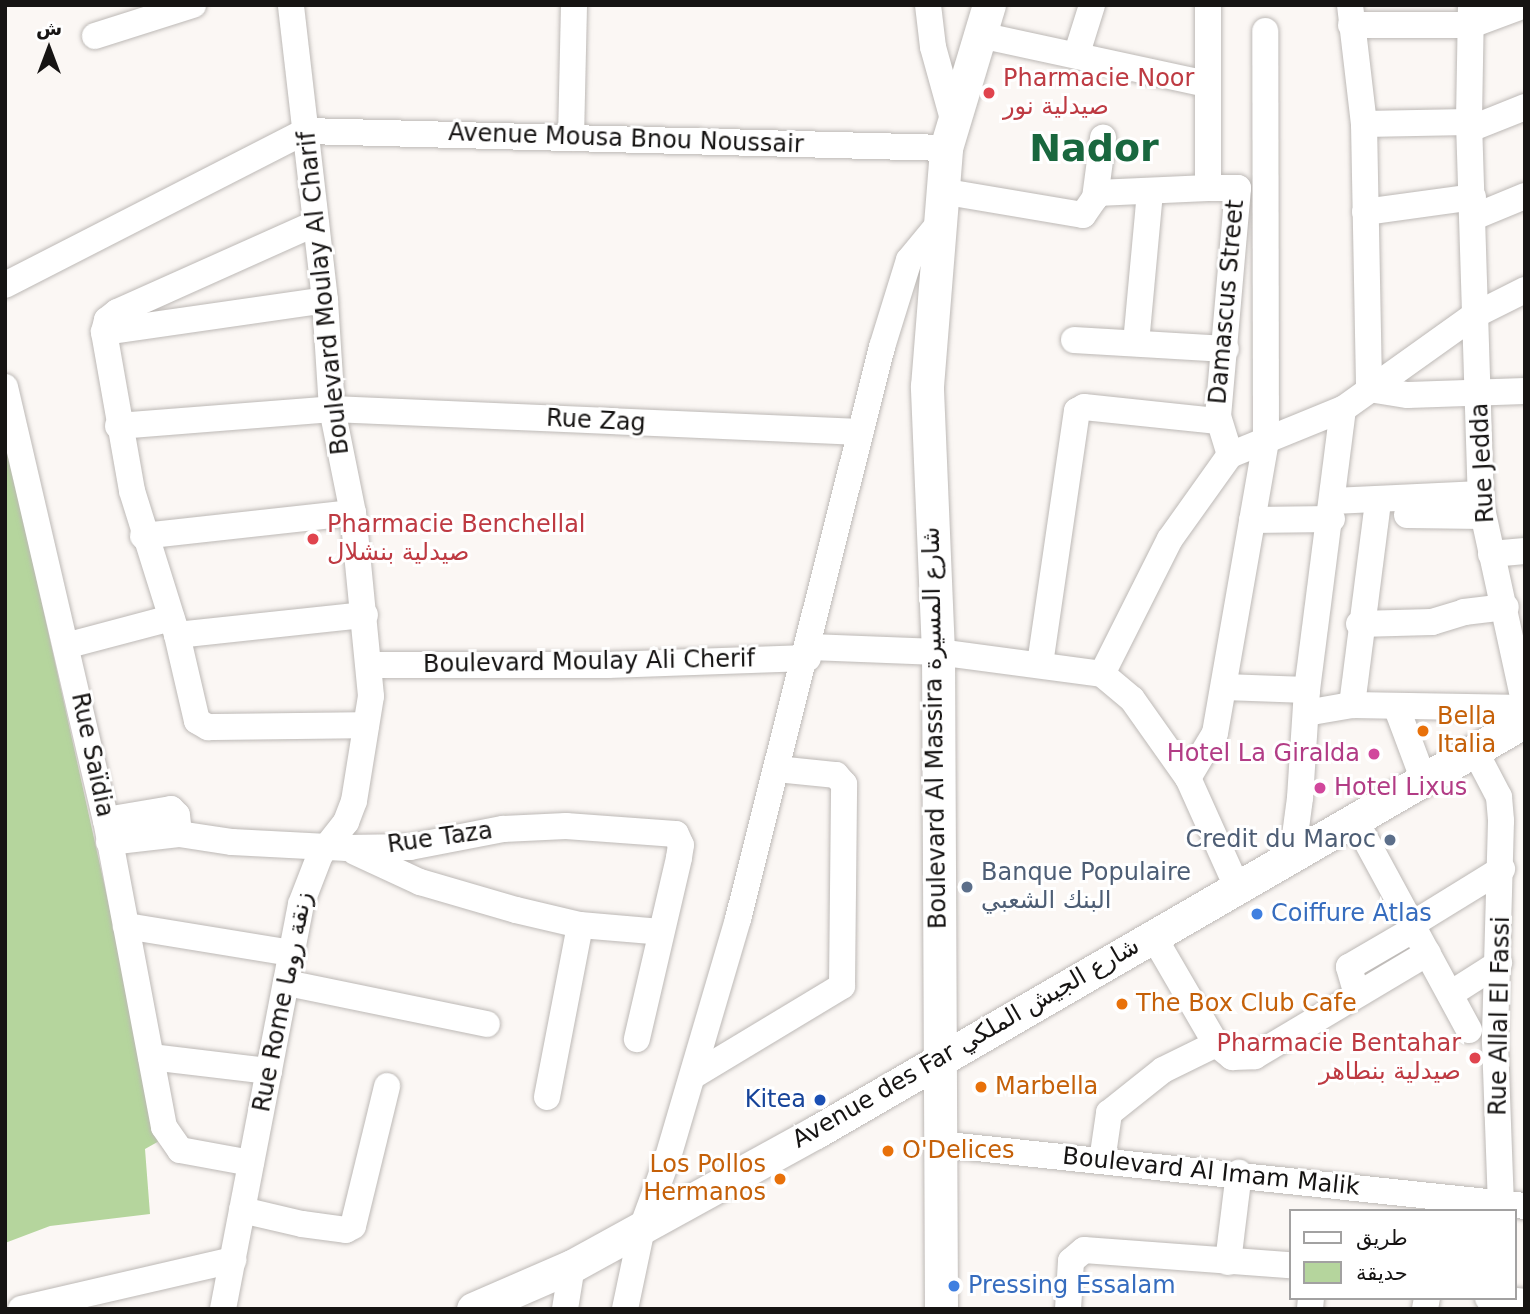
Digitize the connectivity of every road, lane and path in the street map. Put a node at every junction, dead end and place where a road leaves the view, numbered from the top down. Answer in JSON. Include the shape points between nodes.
{"nodes":[{"id":1,"x":193,"y":5,"type":"edge"},
{"id":2,"x":291,"y":5,"type":"edge"},
{"id":3,"x":574,"y":5,"type":"edge"},
{"id":4,"x":928,"y":5,"type":"edge"},
{"id":5,"x":1092,"y":5,"type":"edge"},
{"id":6,"x":1208,"y":5,"type":"edge"},
{"id":7,"x":1525,"y":5,"type":"edge"},
{"id":8,"x":1351,"y":15,"type":"edge"},
{"id":9,"x":1471,"y":15,"type":"edge"},
{"id":10,"x":984,"y":20,"type":"edge"},
{"id":11,"x":1265,"y":31,"type":"dead end"},
{"id":12,"x":95,"y":36,"type":"dead end"},
{"id":13,"x":1077,"y":53,"type":"junction"},
{"id":14,"x":1207,"y":84,"type":"junction"},
{"id":15,"x":1525,"y":107,"type":"edge"},
{"id":16,"x":1364,"y":124,"type":"junction"},
{"id":17,"x":1470,"y":125,"type":"junction"},
{"id":18,"x":306,"y":131,"type":"junction"},
{"id":19,"x":949,"y":134,"type":"junction"},
{"id":20,"x":571,"y":138,"type":"junction"},
{"id":21,"x":1103,"y":138,"type":"dead end"},
{"id":22,"x":1208,"y":188,"type":"junction"},
{"id":23,"x":1238,"y":188,"type":"junction"},
{"id":24,"x":941,"y":191,"type":"junction"},
{"id":25,"x":1267,"y":191,"type":"junction"},
{"id":26,"x":1097,"y":193,"type":"junction"},
{"id":27,"x":1150,"y":193,"type":"junction"},
{"id":28,"x":1525,"y":196,"type":"edge"},
{"id":29,"x":1474,"y":207,"type":"junction"},
{"id":30,"x":1365,"y":212,"type":"junction"},
{"id":31,"x":316,"y":223,"type":"junction"},
{"id":32,"x":938,"y":226,"type":"junction"},
{"id":33,"x":5,"y":285,"type":"edge"},
{"id":34,"x":1525,"y":290,"type":"edge"},
{"id":35,"x":325,"y":300,"type":"junction"},
{"id":36,"x":1525,"y":309,"type":"edge"},
{"id":37,"x":1475,"y":315,"type":"junction"},
{"id":38,"x":105,"y":326,"type":"junction"},
{"id":39,"x":1074,"y":340,"type":"dead end"},
{"id":40,"x":1136,"y":343,"type":"junction"},
{"id":41,"x":1226,"y":349,"type":"junction"},
{"id":42,"x":5,"y":387,"type":"edge"},
{"id":43,"x":1369,"y":389,"type":"junction"},
{"id":44,"x":1525,"y":391,"type":"edge"},
{"id":45,"x":1479,"y":392,"type":"junction"},
{"id":46,"x":332,"y":409,"type":"junction"},
{"id":47,"x":1343,"y":409,"type":"junction"},
{"id":48,"x":1218,"y":421,"type":"junction"},
{"id":49,"x":118,"y":426,"type":"junction"},
{"id":50,"x":860,"y":432,"type":"junction"},
{"id":51,"x":1266,"y":440,"type":"junction"},
{"id":52,"x":1230,"y":456,"type":"junction"},
{"id":53,"x":1482,"y":505,"type":"junction"},
{"id":54,"x":1378,"y":508,"type":"junction"},
{"id":55,"x":1332,"y":510,"type":"junction"},
{"id":56,"x":353,"y":513,"type":"junction"},
{"id":57,"x":1252,"y":520,"type":"junction"},
{"id":58,"x":143,"y":536,"type":"junction"},
{"id":59,"x":1525,"y":551,"type":"edge"},
{"id":60,"x":1491,"y":554,"type":"junction"},
{"id":61,"x":1506,"y":607,"type":"junction"},
{"id":62,"x":365,"y":615,"type":"junction"},
{"id":63,"x":1359,"y":624,"type":"junction"},
{"id":64,"x":174,"y":626,"type":"junction"},
{"id":65,"x":69,"y":645,"type":"junction"},
{"id":66,"x":809,"y":652,"type":"junction"},
{"id":67,"x":938,"y":652,"type":"junction"},
{"id":68,"x":370,"y":664,"type":"junction"},
{"id":69,"x":1040,"y":664,"type":"junction"},
{"id":70,"x":1102,"y":674,"type":"junction"},
{"id":71,"x":1224,"y":687,"type":"junction"},
{"id":72,"x":1307,"y":702,"type":"junction"},
{"id":73,"x":1352,"y":705,"type":"junction"},
{"id":74,"x":1396,"y":706,"type":"junction"},
{"id":75,"x":1525,"y":707,"type":"edge"},
{"id":76,"x":1525,"y":721,"type":"edge"},
{"id":77,"x":366,"y":725,"type":"junction"},
{"id":78,"x":1475,"y":751,"type":"junction"},
{"id":79,"x":777,"y":769,"type":"junction"},
{"id":80,"x":1188,"y":778,"type":"junction"},
{"id":81,"x":1424,"y":781,"type":"junction"},
{"id":82,"x":1355,"y":820,"type":"junction"},
{"id":83,"x":108,"y":831,"type":"junction"},
{"id":84,"x":337,"y":846,"type":"junction"},
{"id":85,"x":1292,"y":858,"type":"junction"},
{"id":86,"x":1502,"y":869,"type":"junction"},
{"id":87,"x":1237,"y":887,"type":"junction"},
{"id":88,"x":580,"y":925,"type":"junction"},
{"id":89,"x":126,"y":926,"type":"junction"},
{"id":90,"x":1413,"y":927,"type":"junction"},
{"id":91,"x":661,"y":932,"type":"junction"},
{"id":92,"x":1152,"y":934,"type":"junction"},
{"id":93,"x":290,"y":953,"type":"junction"},
{"id":94,"x":1428,"y":953,"type":"junction"},
{"id":95,"x":1499,"y":964,"type":"junction"},
{"id":96,"x":287,"y":983,"type":"junction"},
{"id":97,"x":1362,"y":990,"type":"junction"},
{"id":98,"x":1452,"y":993,"type":"junction"},
{"id":99,"x":487,"y":1024,"type":"dead end"},
{"id":100,"x":1469,"y":1030,"type":"dead end"},
{"id":101,"x":637,"y":1039,"type":"dead end"},
{"id":102,"x":1216,"y":1044,"type":"junction"},
{"id":103,"x":150,"y":1057,"type":"junction"},
{"id":104,"x":938,"y":1059,"type":"junction"},
{"id":105,"x":269,"y":1072,"type":"junction"},
{"id":106,"x":693,"y":1076,"type":"junction"},
{"id":107,"x":387,"y":1086,"type":"dead end"},
{"id":108,"x":547,"y":1097,"type":"dead end"},
{"id":109,"x":939,"y":1144,"type":"junction"},
{"id":110,"x":1102,"y":1161,"type":"junction"},
{"id":111,"x":251,"y":1163,"type":"junction"},
{"id":112,"x":1238,"y":1173,"type":"junction"},
{"id":113,"x":1439,"y":1204,"type":"edge"},
{"id":114,"x":1513,"y":1205,"type":"edge"},
{"id":115,"x":242,"y":1210,"type":"junction"},
{"id":116,"x":642,"y":1228,"type":"junction"},
{"id":117,"x":233,"y":1260,"type":"junction"},
{"id":118,"x":1228,"y":1262,"type":"junction"},
{"id":119,"x":1288,"y":1265,"type":"edge"},
{"id":120,"x":572,"y":1266,"type":"junction"},
{"id":121,"x":1487,"y":1302,"type":"edge"},
{"id":122,"x":1525,"y":1302,"type":"edge"},
{"id":123,"x":22,"y":1309,"type":"edge"},
{"id":124,"x":223,"y":1309,"type":"edge"},
{"id":125,"x":472,"y":1309,"type":"edge"},
{"id":126,"x":565,"y":1309,"type":"edge"},
{"id":127,"x":625,"y":1309,"type":"edge"},
{"id":128,"x":941,"y":1309,"type":"edge"},
{"id":129,"x":1068,"y":1309,"type":"edge"}],
"edges":[{"from":1,"to":12,"type":"street"},
{"from":2,"to":18,"type":"street","name":"Boulevard Moulay Al Charif"},
{"from":3,"to":20,"type":"street"},
{"from":4,"to":19,"type":"street","name":"Boulevard Al Massira شارع المسيرة"},
{"from":5,"to":13,"type":"street"},
{"from":6,"to":14,"type":"street","name":"Damascus Street"},
{"from":7,"to":9,"type":"street"},
{"from":8,"to":9,"type":"street"},
{"from":8,"to":16,"type":"street"},
{"from":9,"to":17,"type":"street","name":"Rue Jedda"},
{"from":10,"to":13,"type":"street"},
{"from":10,"to":19,"type":"main road"},
{"from":11,"to":25,"type":"street"},
{"from":13,"to":14,"type":"street"},
{"from":14,"to":22,"type":"street","name":"Damascus Street"},
{"from":15,"to":17,"type":"street"},
{"from":16,"to":17,"type":"street"},
{"from":16,"to":30,"type":"street"},
{"from":17,"to":29,"type":"street","name":"Rue Jedda"},
{"from":18,"to":20,"type":"street","name":"Avenue Mousa Bnou Noussair"},
{"from":18,"to":31,"type":"street","name":"Boulevard Moulay Al Charif"},
{"from":18,"to":33,"type":"street"},
{"from":19,"to":20,"type":"street","name":"Avenue Mousa Bnou Noussair"},
{"from":19,"to":24,"type":"main road","name":"Boulevard Al Massira شارع المسيرة"},
{"from":21,"to":26,"type":"street"},
{"from":22,"to":23,"type":"street","name":"Damascus Street"},
{"from":22,"to":27,"type":"street"},
{"from":23,"to":25,"type":"street"},
{"from":23,"to":41,"type":"street","name":"Damascus Street"},
{"from":24,"to":26,"type":"street","via":[[1072,215],[1088,212]]},
{"from":24,"to":32,"type":"main road","name":"Boulevard Al Massira شارع المسيرة"},
{"from":25,"to":51,"type":"street"},
{"from":26,"to":27,"type":"street"},
{"from":27,"to":40,"type":"street"},
{"from":28,"to":29,"type":"street"},
{"from":29,"to":30,"type":"street"},
{"from":29,"to":37,"type":"street","name":"Rue Jedda"},
{"from":30,"to":43,"type":"street","via":[[1372,332]]},
{"from":31,"to":35,"type":"street","name":"Boulevard Moulay Al Charif"},
{"from":31,"to":38,"type":"street"},
{"from":32,"to":50,"type":"street","via":[[909,260]]},
{"from":32,"to":67,"type":"main road","name":"Boulevard Al Massira شارع المسيرة","via":[[927,386]]},
{"from":34,"to":37,"type":"street"},
{"from":35,"to":38,"type":"street"},
{"from":35,"to":46,"type":"street","name":"Boulevard Moulay Al Charif"},
{"from":36,"to":37,"type":"street"},
{"from":37,"to":43,"type":"street"},
{"from":37,"to":45,"type":"street","name":"Rue Jedda"},
{"from":38,"to":49,"type":"street"},
{"from":39,"to":40,"type":"street"},
{"from":40,"to":41,"type":"street"},
{"from":41,"to":48,"type":"street","name":"Damascus Street"},
{"from":42,"to":65,"type":"street","name":"Rue Saïdia"},
{"from":43,"to":45,"type":"street","via":[[1408,395]]},
{"from":43,"to":47,"type":"street"},
{"from":44,"to":45,"type":"street"},
{"from":45,"to":53,"type":"street","name":"Rue Jedda"},
{"from":46,"to":49,"type":"street","name":"Rue Zag"},
{"from":46,"to":50,"type":"street","name":"Rue Zag"},
{"from":46,"to":56,"type":"street","name":"Boulevard Moulay Al Charif"},
{"from":47,"to":51,"type":"street"},
{"from":47,"to":55,"type":"street"},
{"from":48,"to":52,"type":"street","name":"Damascus Street"},
{"from":48,"to":69,"type":"street","via":[[1084,407],[1074,416]]},
{"from":49,"to":58,"type":"street"},
{"from":50,"to":66,"type":"street"},
{"from":51,"to":52,"type":"street"},
{"from":51,"to":57,"type":"street"},
{"from":52,"to":70,"type":"street","via":[[1170,538]]},
{"from":53,"to":54,"type":"street"},
{"from":53,"to":60,"type":"street","name":"Rue Jedda"},
{"from":54,"to":55,"type":"street"},
{"from":54,"to":63,"type":"street"},
{"from":55,"to":57,"type":"street"},
{"from":55,"to":72,"type":"street"},
{"from":56,"to":58,"type":"street"},
{"from":56,"to":62,"type":"street","name":"Boulevard Moulay Al Charif"},
{"from":57,"to":71,"type":"street"},
{"from":58,"to":64,"type":"street"},
{"from":59,"to":60,"type":"street"},
{"from":60,"to":61,"type":"street","name":"Rue Jedda"},
{"from":61,"to":63,"type":"street","via":[[1432,622]]},
{"from":61,"to":75,"type":"street","name":"Rue Jedda"},
{"from":62,"to":64,"type":"street"},
{"from":62,"to":68,"type":"street","name":"Boulevard Moulay Al Charif"},
{"from":63,"to":73,"type":"street"},
{"from":64,"to":65,"type":"street"},
{"from":64,"to":77,"type":"street","via":[[197,721],[217,727]]},
{"from":65,"to":83,"type":"street","name":"Rue Saïdia"},
{"from":66,"to":67,"type":"street","name":"Boulevard Moulay Ali Cherif"},
{"from":66,"to":68,"type":"street","name":"Boulevard Moulay Ali Cherif","via":[[608,664]]},
{"from":66,"to":79,"type":"street"},
{"from":67,"to":69,"type":"street","name":"Boulevard Moulay Ali Cherif"},
{"from":67,"to":104,"type":"main road","name":"Boulevard Al Massira شارع المسيرة"},
{"from":68,"to":77,"type":"street","name":"Rue Rome زنقة روما"},
{"from":69,"to":70,"type":"street","name":"Boulevard Moulay Ali Cherif"},
{"from":70,"to":80,"type":"street","via":[[1132,699]]},
{"from":71,"to":72,"type":"street"},
{"from":71,"to":80,"type":"street","via":[[1209,748]]},
{"from":72,"to":73,"type":"street"},
{"from":72,"to":85,"type":"street"},
{"from":73,"to":74,"type":"street"},
{"from":74,"to":75,"type":"street"},
{"from":74,"to":81,"type":"street"},
{"from":76,"to":78,"type":"main road","name":"Avenue des Far شارع الجيش الملكي"},
{"from":77,"to":84,"type":"street","name":"Rue Rome زنقة روما","via":[[355,801]]},
{"from":78,"to":81,"type":"main road","name":"Avenue des Far شارع الجيش الملكي"},
{"from":78,"to":86,"type":"street","name":"Rue Allal El Fassi","via":[[1499,797]]},
{"from":79,"to":106,"type":"street"},
{"from":79,"to":106,"type":"street","via":[[836,775],[844,784],[842,986]]},
{"from":80,"to":87,"type":"street"},
{"from":81,"to":82,"type":"main road","name":"Avenue des Far شارع الجيش الملكي"},
{"from":82,"to":85,"type":"main road","name":"Avenue des Far شارع الجيش الملكي"},
{"from":82,"to":90,"type":"street"},
{"from":83,"to":84,"type":"street","name":"Rue Taza"},
{"from":83,"to":89,"type":"street","name":"Rue Saïdia"},
{"from":84,"to":88,"type":"street","via":[[433,886]]},
{"from":84,"to":91,"type":"street","name":"Rue Taza","via":[[410,846],[491,830],[579,827],[676,834],[681,845]]},
{"from":84,"to":93,"type":"street","name":"Rue Rome زنقة روما","via":[[306,884]]},
{"from":85,"to":87,"type":"main road","name":"Avenue des Far شارع الجيش الملكي"},
{"from":86,"to":90,"type":"street"},
{"from":86,"to":95,"type":"street","name":"Rue Allal El Fassi"},
{"from":87,"to":92,"type":"main road","name":"Avenue des Far شارع الجيش الملكي"},
{"from":88,"to":91,"type":"street"},
{"from":88,"to":108,"type":"street"},
{"from":89,"to":93,"type":"street"},
{"from":89,"to":103,"type":"street","name":"Rue Saïdia"},
{"from":90,"to":94,"type":"street"},
{"from":90,"to":97,"type":"street","via":[[1349,967],[1355,988]]},
{"from":91,"to":101,"type":"street"},
{"from":92,"to":102,"type":"street"},
{"from":92,"to":104,"type":"main road","name":"Avenue des Far شارع الجيش الملكي"},
{"from":93,"to":96,"type":"street","name":"Rue Rome زنقة روما"},
{"from":94,"to":97,"type":"street"},
{"from":94,"to":98,"type":"street"},
{"from":95,"to":98,"type":"street"},
{"from":95,"to":114,"type":"street","name":"Rue Allal El Fassi","via":[[1495,1042]]},
{"from":96,"to":99,"type":"street"},
{"from":96,"to":105,"type":"street","name":"Rue Rome زنقة روما"},
{"from":97,"to":102,"type":"street","via":[[1255,1056],[1232,1057]]},
{"from":98,"to":100,"type":"street"},
{"from":102,"to":110,"type":"street","via":[[1163,1070],[1117,1102],[1105,1123]]},
{"from":103,"to":105,"type":"street"},
{"from":103,"to":111,"type":"street","name":"Rue Saïdia","via":[[164,1127],[180,1150]]},
{"from":104,"to":109,"type":"main road","name":"Boulevard Al Massira شارع المسيرة"},
{"from":104,"to":116,"type":"main road","name":"Avenue des Far شارع الجيش الملكي"},
{"from":105,"to":111,"type":"street","name":"Rue Rome زنقة روما"},
{"from":106,"to":116,"type":"street"},
{"from":107,"to":115,"type":"street","via":[[366,1188],[355,1223],[348,1229]]},
{"from":109,"to":110,"type":"street","name":"Boulevard Al Imam Malik"},
{"from":109,"to":128,"type":"main road","name":"Boulevard Al Massira شارع المسيرة"},
{"from":110,"to":112,"type":"street","name":"Boulevard Al Imam Malik"},
{"from":111,"to":115,"type":"street","name":"Rue Rome زنقة روما"},
{"from":112,"to":113,"type":"street","name":"Boulevard Al Imam Malik"},
{"from":112,"to":118,"type":"street"},
{"from":113,"to":114,"type":"street","name":"Boulevard Al Imam Malik"},
{"from":115,"to":117,"type":"street","name":"Rue Rome زنقة روما"},
{"from":116,"to":120,"type":"main road","name":"Avenue des Far شارع الجيش الملكي"},
{"from":116,"to":127,"type":"street"},
{"from":117,"to":123,"type":"street"},
{"from":117,"to":124,"type":"street","name":"Rue Rome زنقة روما"},
{"from":118,"to":119,"type":"street"},
{"from":118,"to":129,"type":"street","via":[[1080,1251],[1071,1261]]},
{"from":120,"to":125,"type":"main road","name":"Avenue des Far شارع الجيش الملكي"},
{"from":120,"to":126,"type":"street"},
{"from":121,"to":122,"type":"street"}]}
